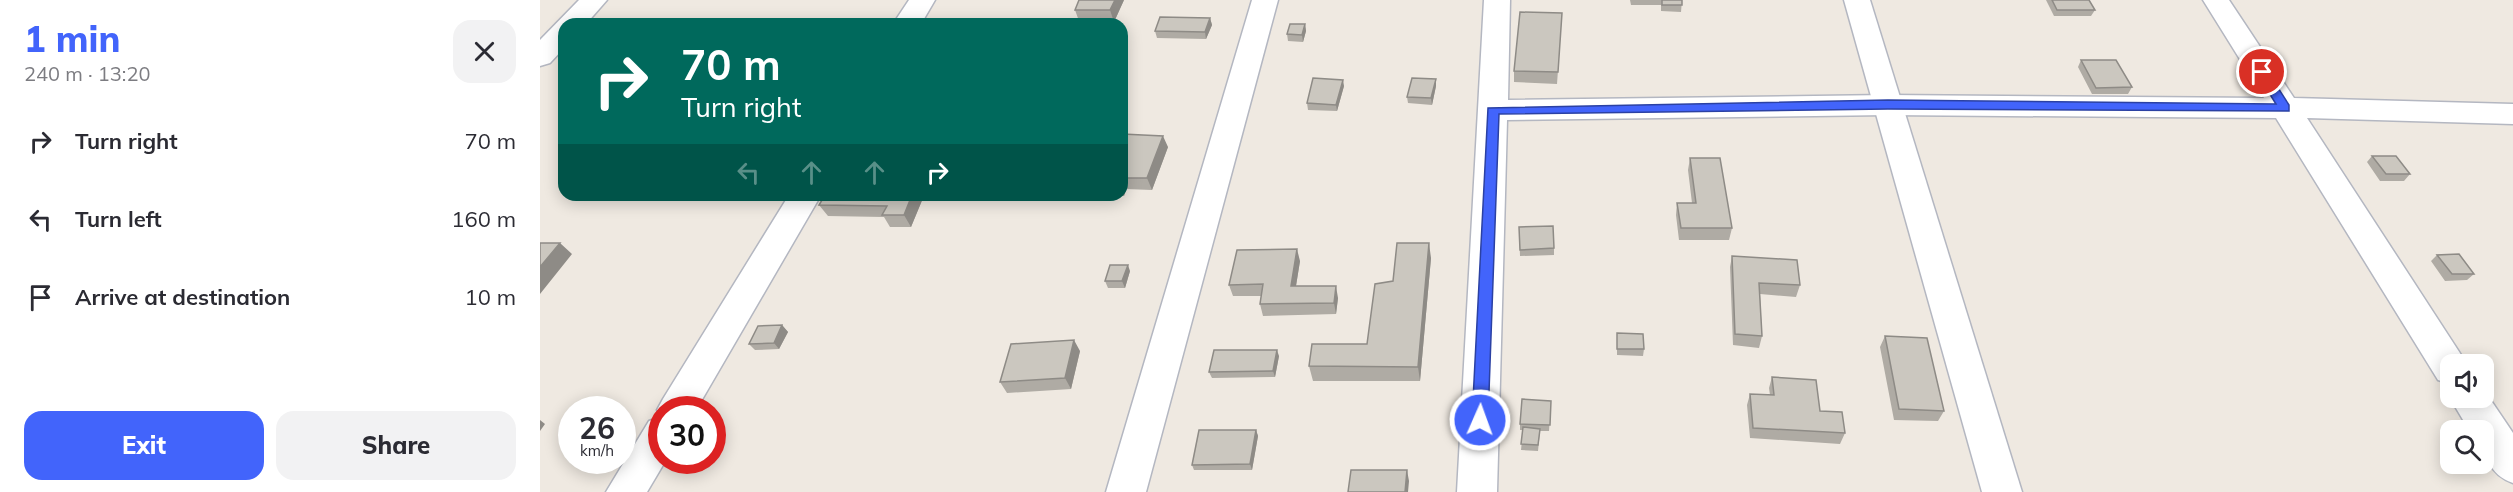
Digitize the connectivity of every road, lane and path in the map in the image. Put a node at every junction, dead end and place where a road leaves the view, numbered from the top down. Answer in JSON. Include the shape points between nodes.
{"nodes":[{"id":1,"x":594,"y":0,"type":"edge"},
{"id":2,"x":922,"y":0,"type":"edge"},
{"id":3,"x":1265,"y":0,"type":"edge"},
{"id":4,"x":1497,"y":0,"type":"edge"},
{"id":5,"x":1857,"y":0,"type":"edge"},
{"id":6,"x":2216,"y":0,"type":"edge"},
{"id":7,"x":577,"y":18,"type":"edge"},
{"id":8,"x":912,"y":18,"type":"edge"},
{"id":9,"x":558,"y":38,"type":"edge"},
{"id":10,"x":540,"y":57,"type":"edge"},
{"id":11,"x":1888,"y":105,"type":"junction"},
{"id":12,"x":2285,"y":108,"type":"junction"},
{"id":13,"x":1493,"y":110,"type":"junction"},
{"id":14,"x":2513,"y":114,"type":"edge"},
{"id":15,"x":801,"y":201,"type":"edge"},
{"id":16,"x":2441,"y":354,"type":"edge"},
{"id":17,"x":684,"y":396,"type":"edge"},
{"id":18,"x":2475,"y":408,"type":"edge"},
{"id":19,"x":648,"y":456,"type":"edge"},
{"id":20,"x":2513,"y":466,"type":"edge"},
{"id":21,"x":626,"y":492,"type":"edge"},
{"id":22,"x":1126,"y":492,"type":"edge"},
{"id":23,"x":1477,"y":492,"type":"edge"},
{"id":24,"x":2002,"y":492,"type":"edge"}],
"edges":[{"from":1,"to":7,"type":"street"},
{"from":2,"to":8,"type":"street"},
{"from":3,"to":22,"type":"street"},
{"from":4,"to":13,"type":"street"},
{"from":5,"to":11,"type":"street"},
{"from":6,"to":12,"type":"street"},
{"from":9,"to":10,"type":"street"},
{"from":11,"to":12,"type":"street"},
{"from":11,"to":13,"type":"street"},
{"from":11,"to":24,"type":"street"},
{"from":12,"to":14,"type":"street"},
{"from":12,"to":16,"type":"street"},
{"from":13,"to":23,"type":"street"},
{"from":15,"to":17,"type":"street"},
{"from":18,"to":20,"type":"street"},
{"from":19,"to":21,"type":"street"}]}
